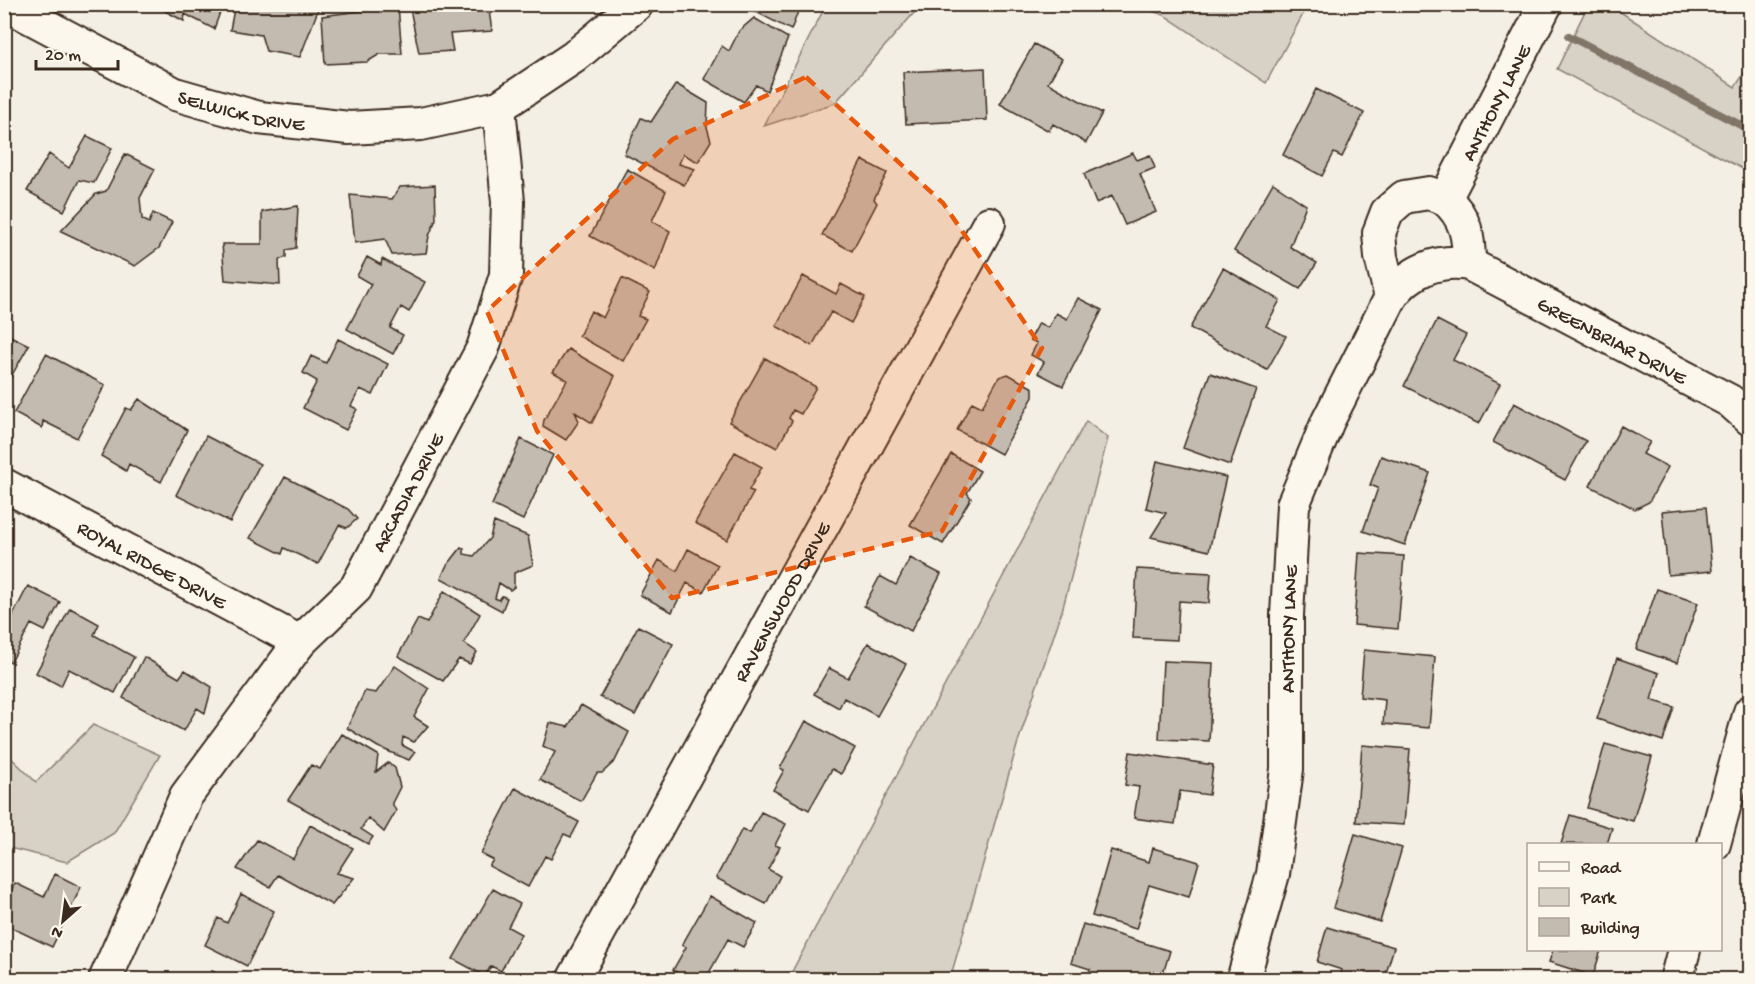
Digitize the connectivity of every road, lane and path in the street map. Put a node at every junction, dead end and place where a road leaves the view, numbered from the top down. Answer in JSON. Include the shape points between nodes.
{"nodes":[{"id":1,"x":5,"y":4,"type":"edge"},
{"id":2,"x":637,"y":4,"type":"edge"},
{"id":3,"x":1546,"y":4,"type":"edge"},
{"id":4,"x":499,"y":107,"type":"junction"},
{"id":5,"x":1445,"y":199,"type":"junction"},
{"id":6,"x":989,"y":223,"type":"dead end"},
{"id":7,"x":1469,"y":264,"type":"junction"},
{"id":8,"x":1391,"y":297,"type":"junction"},
{"id":9,"x":1750,"y":419,"type":"edge"},
{"id":10,"x":4,"y":485,"type":"edge"},
{"id":11,"x":300,"y":642,"type":"junction"},
{"id":12,"x":1750,"y":712,"type":"edge"},
{"id":13,"x":1714,"y":843,"type":"edge"},
{"id":14,"x":1684,"y":951,"type":"edge"},
{"id":15,"x":105,"y":980,"type":"edge"},
{"id":16,"x":573,"y":980,"type":"edge"},
{"id":17,"x":1243,"y":980,"type":"edge"},
{"id":18,"x":1676,"y":980,"type":"edge"}],
"edges":[{"from":1,"to":4,"type":"street","name":"SELWICK DRIVE","via":[[175,94],[259,118],[349,128],[421,124]]},
{"from":2,"to":4,"type":"street","via":[[574,57]]},
{"from":3,"to":5,"type":"street","name":"ANTHONY LANE"},
{"from":4,"to":11,"type":"street","name":"ARCADIA DRIVE","via":[[508,202],[506,275],[483,348],[356,588]]},
{"from":5,"to":7,"type":"street","via":[[1464,222]]},
{"from":5,"to":8,"type":"street","via":[[1429,193],[1404,197],[1387,212],[1378,233]]},
{"from":6,"to":16,"type":"street","name":"RAVENSWOOD DRIVE"},
{"from":7,"to":8,"type":"street","name":"ANTHONY LANE","via":[[1454,261],[1419,270],[1400,284]]},
{"from":7,"to":9,"type":"street","name":"GREENBRIAR DRIVE","via":[[1730,401]]},
{"from":8,"to":17,"type":"street","name":"ANTHONY LANE","via":[[1328,421],[1293,505],[1287,615],[1287,769],[1273,874]]},
{"from":10,"to":11,"type":"street","name":"ROYAL RIDGE DRIVE"},
{"from":11,"to":15,"type":"street","name":"ARCADIA DRIVE","via":[[186,796]]},
{"from":12,"to":13,"type":"street"},
{"from":14,"to":18,"type":"street"}]}
